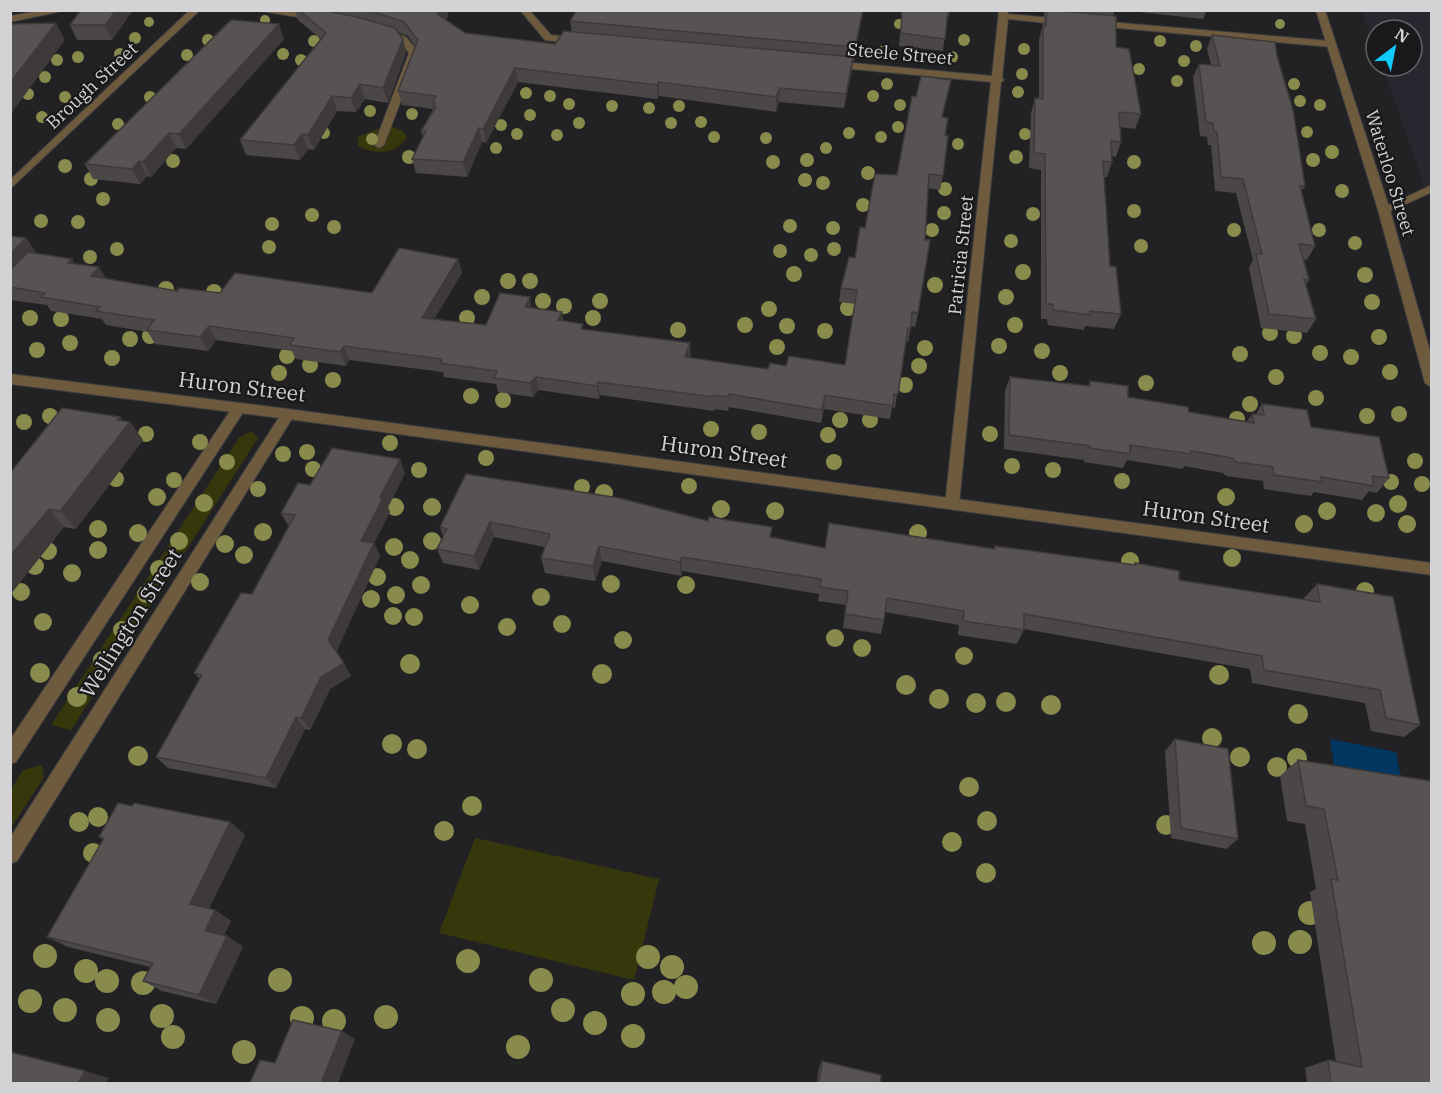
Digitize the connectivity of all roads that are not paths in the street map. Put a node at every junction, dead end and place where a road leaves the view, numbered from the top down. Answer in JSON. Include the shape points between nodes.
{"nodes":[{"id":1,"x":63,"y":10,"type":"edge"},
{"id":2,"x":196,"y":10,"type":"edge"},
{"id":3,"x":259,"y":10,"type":"edge"},
{"id":4,"x":524,"y":10,"type":"edge"},
{"id":5,"x":1320,"y":10,"type":"edge"},
{"id":6,"x":1004,"y":13,"type":"edge"},
{"id":7,"x":10,"y":19,"type":"edge"},
{"id":8,"x":329,"y":20,"type":"edge"},
{"id":9,"x":1074,"y":22,"type":"edge"},
{"id":10,"x":1086,"y":23,"type":"edge"},
{"id":11,"x":374,"y":30,"type":"edge"},
{"id":12,"x":584,"y":41,"type":"edge"},
{"id":13,"x":1331,"y":44,"type":"junction"},
{"id":14,"x":821,"y":63,"type":"edge"},
{"id":15,"x":999,"y":80,"type":"junction"},
{"id":16,"x":379,"y":145,"type":"dead end"},
{"id":17,"x":10,"y":186,"type":"edge"},
{"id":18,"x":1431,"y":188,"type":"edge"},
{"id":19,"x":1384,"y":210,"type":"junction"},
{"id":20,"x":10,"y":379,"type":"edge"},
{"id":21,"x":1431,"y":383,"type":"edge"},
{"id":22,"x":239,"y":408,"type":"junction"},
{"id":23,"x":288,"y":414,"type":"junction"},
{"id":24,"x":952,"y":504,"type":"junction"},
{"id":25,"x":1431,"y":570,"type":"edge"},
{"id":26,"x":10,"y":756,"type":"edge"},
{"id":27,"x":10,"y":855,"type":"edge"}],
"edges":[{"from":1,"to":7,"type":"street"},
{"from":2,"to":17,"type":"street","name":"Brough Street"},
{"from":3,"to":8,"type":"street"},
{"from":4,"to":12,"type":"street","via":[[548,38]]},
{"from":5,"to":13,"type":"street","name":"Waterloo Street"},
{"from":6,"to":9,"type":"street"},
{"from":6,"to":15,"type":"street","name":"Patricia Street"},
{"from":10,"to":13,"type":"street"},
{"from":11,"to":16,"type":"street","via":[[403,39],[414,53]]},
{"from":13,"to":19,"type":"street","name":"Waterloo Street"},
{"from":14,"to":15,"type":"street","name":"Steele Street"},
{"from":15,"to":24,"type":"street","name":"Patricia Street"},
{"from":18,"to":19,"type":"street"},
{"from":19,"to":21,"type":"street","name":"Waterloo Street"},
{"from":20,"to":22,"type":"street","name":"Huron Street"},
{"from":22,"to":23,"type":"street","name":"Huron Street"},
{"from":22,"to":26,"type":"street","name":"Wellington Street"},
{"from":23,"to":24,"type":"street","name":"Huron Street"},
{"from":23,"to":27,"type":"street","name":"Wellington Street"},
{"from":24,"to":25,"type":"street","name":"Huron Street"}]}
